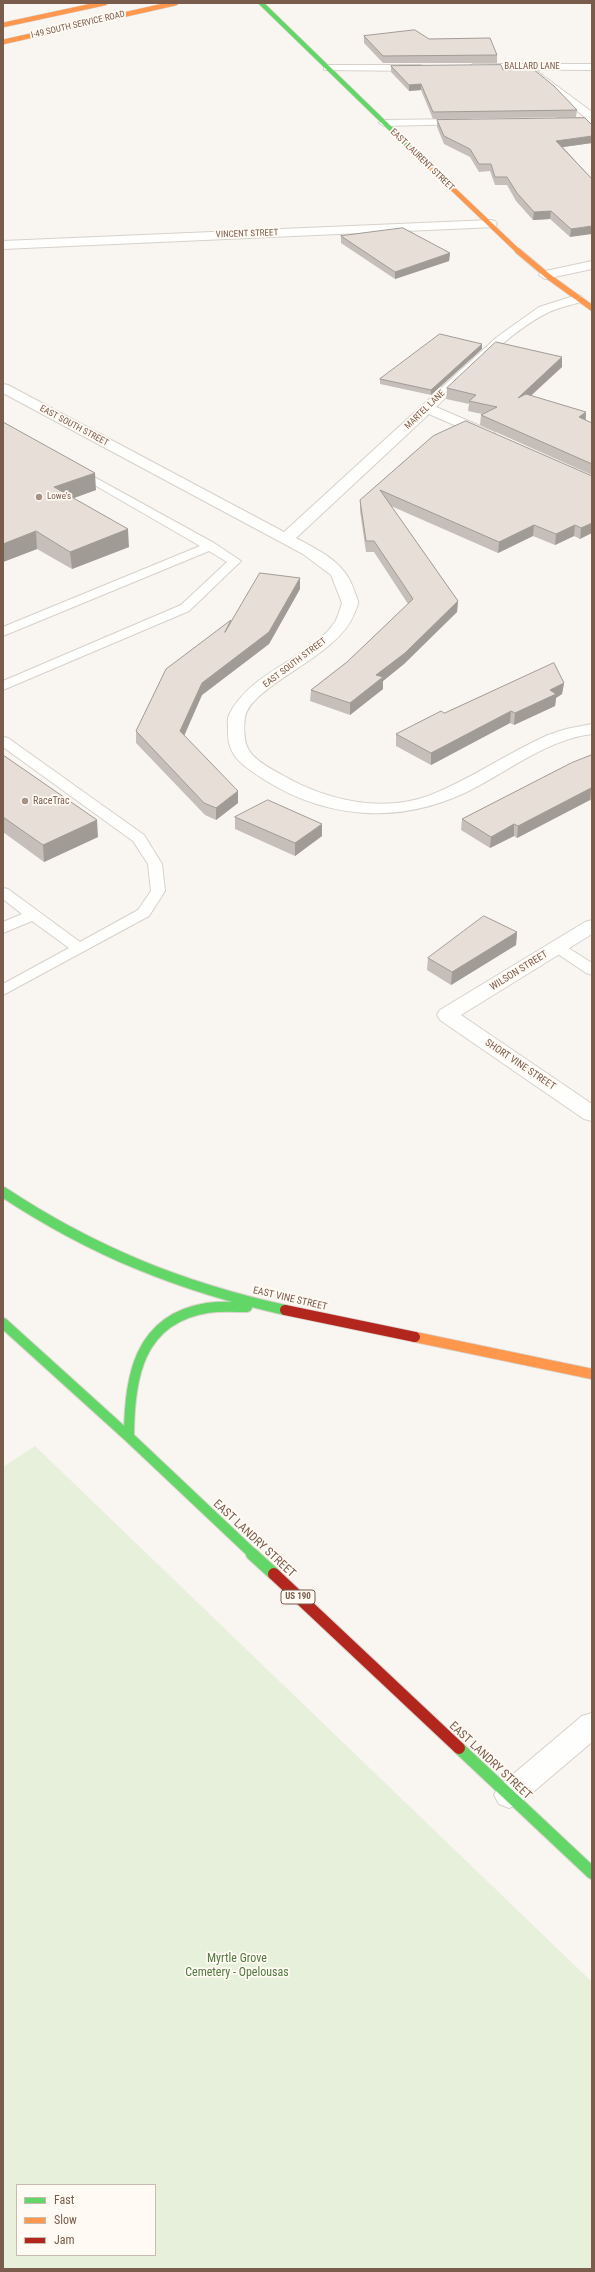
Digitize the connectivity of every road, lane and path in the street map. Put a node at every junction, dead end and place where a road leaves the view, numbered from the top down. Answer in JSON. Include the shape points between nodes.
{"nodes":[{"id":1,"x":105,"y":3,"type":"edge"},
{"id":2,"x":176,"y":3,"type":"edge"},
{"id":3,"x":261,"y":3,"type":"edge"},
{"id":4,"x":3,"y":25,"type":"edge"},
{"id":5,"x":3,"y":42,"type":"edge"},
{"id":6,"x":462,"y":67,"type":"edge"},
{"id":7,"x":530,"y":67,"type":"junction"},
{"id":8,"x":592,"y":67,"type":"edge"},
{"id":9,"x":328,"y":68,"type":"junction"},
{"id":10,"x":431,"y":68,"type":"edge"},
{"id":11,"x":592,"y":117,"type":"edge"},
{"id":12,"x":592,"y":121,"type":"edge"},
{"id":13,"x":481,"y":122,"type":"edge"},
{"id":14,"x":548,"y":122,"type":"edge"},
{"id":15,"x":384,"y":123,"type":"junction"},
{"id":16,"x":491,"y":224,"type":"junction"},
{"id":17,"x":3,"y":244,"type":"edge"},
{"id":18,"x":592,"y":265,"type":"edge"},
{"id":19,"x":545,"y":275,"type":"junction"},
{"id":20,"x":577,"y":299,"type":"junction"},
{"id":21,"x":592,"y":308,"type":"edge"},
{"id":22,"x":3,"y":388,"type":"edge"},
{"id":23,"x":428,"y":408,"type":"junction"},
{"id":24,"x":500,"y":440,"type":"edge"},
{"id":25,"x":65,"y":464,"type":"edge"},
{"id":26,"x":286,"y":539,"type":"junction"},
{"id":27,"x":210,"y":546,"type":"junction"},
{"id":28,"x":3,"y":632,"type":"edge"},
{"id":29,"x":3,"y":686,"type":"edge"},
{"id":30,"x":592,"y":729,"type":"edge"},
{"id":31,"x":3,"y":741,"type":"edge"},
{"id":32,"x":3,"y":892,"type":"edge"},
{"id":33,"x":34,"y":914,"type":"junction"},
{"id":34,"x":592,"y":926,"type":"edge"},
{"id":35,"x":3,"y":928,"type":"edge"},
{"id":36,"x":557,"y":947,"type":"junction"},
{"id":37,"x":80,"y":949,"type":"junction"},
{"id":38,"x":592,"y":970,"type":"edge"},
{"id":39,"x":3,"y":990,"type":"edge"},
{"id":40,"x":447,"y":1015,"type":"joint"},
{"id":41,"x":592,"y":1114,"type":"edge"},
{"id":42,"x":3,"y":1192,"type":"edge"},
{"id":43,"x":264,"y":1306,"type":"junction"},
{"id":44,"x":3,"y":1323,"type":"edge"},
{"id":45,"x":592,"y":1374,"type":"edge"},
{"id":46,"x":129,"y":1437,"type":"junction"},
{"id":47,"x":592,"y":1725,"type":"edge"},
{"id":48,"x":509,"y":1796,"type":"junction"},
{"id":49,"x":592,"y":1873,"type":"edge"}],
"edges":[{"from":1,"to":4,"type":"main road"},
{"from":2,"to":5,"type":"main road","name":"I-49 SOUTH SERVICE ROAD"},
{"from":3,"to":9,"type":"main road","name":"EAST LAURENT STREET"},
{"from":6,"to":7,"type":"street","name":"BALLARD LANE"},
{"from":7,"to":8,"type":"street","name":"BALLARD LANE"},
{"from":7,"to":11,"type":"street"},
{"from":9,"to":10,"type":"street"},
{"from":9,"to":15,"type":"main road","name":"EAST LAURENT STREET"},
{"from":12,"to":14,"type":"street"},
{"from":13,"to":15,"type":"street"},
{"from":15,"to":16,"type":"main road","name":"EAST LAURENT STREET"},
{"from":16,"to":17,"type":"street","name":"VINCENT STREET"},
{"from":16,"to":19,"type":"main road","name":"EAST LAURENT STREET"},
{"from":18,"to":19,"type":"street"},
{"from":19,"to":20,"type":"main road","name":"EAST LAURENT STREET"},
{"from":20,"to":21,"type":"main road","name":"EAST LAURENT STREET"},
{"from":20,"to":23,"type":"street","name":"MARTEL LANE","via":[[541,311],[483,356]]},
{"from":22,"to":26,"type":"street","name":"EAST SOUTH STREET"},
{"from":23,"to":24,"type":"street"},
{"from":23,"to":26,"type":"street","name":"MARTEL LANE"},
{"from":25,"to":27,"type":"lane"},
{"from":26,"to":30,"type":"street","name":"EAST SOUTH STREET","via":[[326,563],[341,576],[349,592],[350,608],[342,624],[328,639],[252,695],[237,712],[234,733],[240,752],[272,776],[310,797],[347,806],[385,808],[421,804],[452,792],[551,739]]},
{"from":27,"to":28,"type":"lane"},
{"from":27,"to":29,"type":"lane","via":[[235,561],[185,608]]},
{"from":31,"to":37,"type":"lane","via":[[139,838],[155,864],[158,891],[144,913]]},
{"from":32,"to":33,"type":"lane"},
{"from":33,"to":35,"type":"lane"},
{"from":33,"to":37,"type":"lane"},
{"from":34,"to":36,"type":"street","name":"WILSON STREET"},
{"from":36,"to":38,"type":"lane"},
{"from":36,"to":40,"type":"street","name":"WILSON STREET"},
{"from":37,"to":39,"type":"lane"},
{"from":40,"to":41,"type":"street","name":"SHORT VINE STREET"},
{"from":42,"to":43,"type":"main road","name":"EAST VINE STREET","via":[[38,1217],[158,1275]]},
{"from":43,"to":45,"type":"main road","name":"EAST VINE STREET"},
{"from":43,"to":46,"type":"main road","via":[[206,1308],[178,1317],[158,1330],[139,1351],[132,1374]]},
{"from":44,"to":46,"type":"main road","name":"EAST LANDRY STREET","number":"US 190"},
{"from":46,"to":48,"type":"main road","name":"EAST LANDRY STREET","number":"US 190"},
{"from":47,"to":48,"type":"street"},
{"from":48,"to":49,"type":"main road","name":"EAST LANDRY STREET","number":"US 190"}]}
